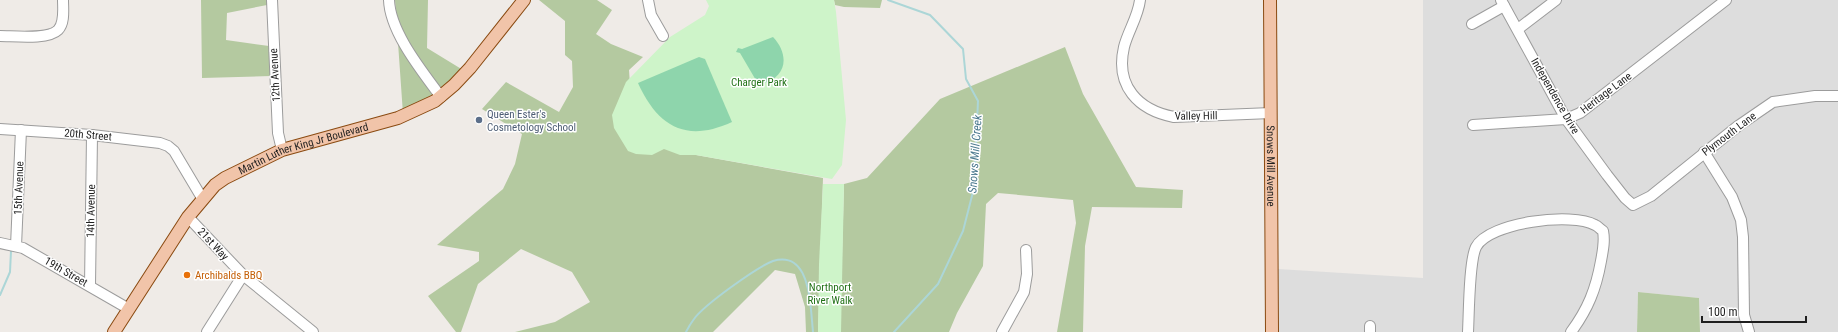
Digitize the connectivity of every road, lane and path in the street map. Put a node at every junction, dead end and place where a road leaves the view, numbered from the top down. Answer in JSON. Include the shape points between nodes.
{"nodes":[{"id":1,"x":64,"y":0,"type":"edge"},
{"id":2,"x":272,"y":0,"type":"edge"},
{"id":3,"x":389,"y":0,"type":"edge"},
{"id":4,"x":524,"y":0,"type":"edge"},
{"id":5,"x":648,"y":0,"type":"edge"},
{"id":6,"x":1140,"y":0,"type":"edge"},
{"id":7,"x":1270,"y":0,"type":"edge"},
{"id":8,"x":1556,"y":0,"type":"edge"},
{"id":9,"x":1726,"y":0,"type":"edge"},
{"id":10,"x":1503,"y":3,"type":"edge"},
{"id":11,"x":1472,"y":24,"type":"dead end"},
{"id":12,"x":1518,"y":29,"type":"junction"},
{"id":13,"x":0,"y":36,"type":"edge"},
{"id":14,"x":663,"y":36,"type":"dead end"},
{"id":15,"x":1838,"y":96,"type":"edge"},
{"id":16,"x":441,"y":97,"type":"junction"},
{"id":17,"x":1271,"y":113,"type":"junction"},
{"id":18,"x":1566,"y":119,"type":"junction"},
{"id":19,"x":1473,"y":125,"type":"dead end"},
{"id":20,"x":0,"y":129,"type":"edge"},
{"id":21,"x":21,"y":130,"type":"junction"},
{"id":22,"x":92,"y":136,"type":"junction"},
{"id":23,"x":282,"y":150,"type":"junction"},
{"id":24,"x":1704,"y":152,"type":"junction"},
{"id":25,"x":202,"y":198,"type":"junction"},
{"id":26,"x":1633,"y":205,"type":"joint"},
{"id":27,"x":188,"y":217,"type":"junction"},
{"id":28,"x":0,"y":243,"type":"edge"},
{"id":29,"x":16,"y":246,"type":"junction"},
{"id":30,"x":1026,"y":250,"type":"dead end"},
{"id":31,"x":243,"y":275,"type":"junction"},
{"id":32,"x":90,"y":286,"type":"junction"},
{"id":33,"x":129,"y":309,"type":"junction"},
{"id":34,"x":114,"y":332,"type":"edge"},
{"id":35,"x":207,"y":332,"type":"edge"},
{"id":36,"x":312,"y":332,"type":"edge"},
{"id":37,"x":1002,"y":332,"type":"edge"},
{"id":38,"x":1272,"y":332,"type":"edge"},
{"id":39,"x":1468,"y":332,"type":"edge"},
{"id":40,"x":1571,"y":332,"type":"edge"},
{"id":41,"x":1749,"y":332,"type":"edge"}],
"edges":[{"from":1,"to":13,"type":"street","via":[[62,22],[58,30],[50,35]]},
{"from":2,"to":23,"type":"street","name":"12th Avenue","via":[[278,133]]},
{"from":3,"to":16,"type":"street","via":[[389,8],[404,45]]},
{"from":4,"to":16,"type":"main road","name":"Martin Luther King Jr Boulevard","via":[[470,68]]},
{"from":5,"to":14,"type":"street","via":[[651,15]]},
{"from":6,"to":17,"type":"street","name":"Valley Hill","via":[[1122,59],[1126,81],[1131,93],[1140,103],[1161,114],[1174,117]]},
{"from":7,"to":17,"type":"main road","name":"Snows Mill Avenue"},
{"from":8,"to":12,"type":"street"},
{"from":9,"to":18,"type":"street","name":"Heritage Lane","via":[[1580,113]]},
{"from":10,"to":11,"type":"street"},
{"from":10,"to":12,"type":"street","name":"Independence Drive"},
{"from":12,"to":18,"type":"street","name":"Independence Drive"},
{"from":15,"to":24,"type":"street","name":"Plymouth Lane","via":[[1816,96],[1773,102]]},
{"from":16,"to":23,"type":"main road","name":"Martin Luther King Jr Boulevard","via":[[398,118]]},
{"from":17,"to":38,"type":"main road","name":"Snows Mill Avenue"},
{"from":18,"to":19,"type":"street","name":"Heritage Lane"},
{"from":18,"to":26,"type":"street","name":"Independence Drive","via":[[1607,175]]},
{"from":20,"to":21,"type":"street","name":"20th Street"},
{"from":21,"to":22,"type":"street","name":"20th Street"},
{"from":21,"to":29,"type":"street","name":"15th Avenue"},
{"from":22,"to":25,"type":"street","name":"20th Street","via":[[168,146],[174,151]]},
{"from":22,"to":32,"type":"street","name":"14th Avenue"},
{"from":23,"to":25,"type":"main road","name":"Martin Luther King Jr Boulevard","via":[[225,178]]},
{"from":24,"to":26,"type":"street","name":"Plymouth Lane","via":[[1651,196]]},
{"from":24,"to":41,"type":"street","via":[[1732,197],[1741,220],[1744,315]]},
{"from":25,"to":27,"type":"main road","name":"Martin Luther King Jr Boulevard"},
{"from":27,"to":31,"type":"street","name":"21st Way"},
{"from":27,"to":33,"type":"main road","name":"Martin Luther King Jr Boulevard"},
{"from":28,"to":29,"type":"street","name":"19th Street"},
{"from":29,"to":32,"type":"street","name":"19th Street"},
{"from":30,"to":37,"type":"street","via":[[1027,274],[1024,292]]},
{"from":31,"to":35,"type":"street"},
{"from":31,"to":36,"type":"street","name":"21st Way"},
{"from":32,"to":33,"type":"street","name":"19th Street"},
{"from":33,"to":34,"type":"main road","name":"Martin Luther King Jr Boulevard"},
{"from":39,"to":40,"type":"street","via":[[1473,256],[1475,248],[1486,236],[1503,228],[1529,222],[1572,220],[1595,224],[1602,230],[1604,240],[1597,284],[1591,301]]}]}
